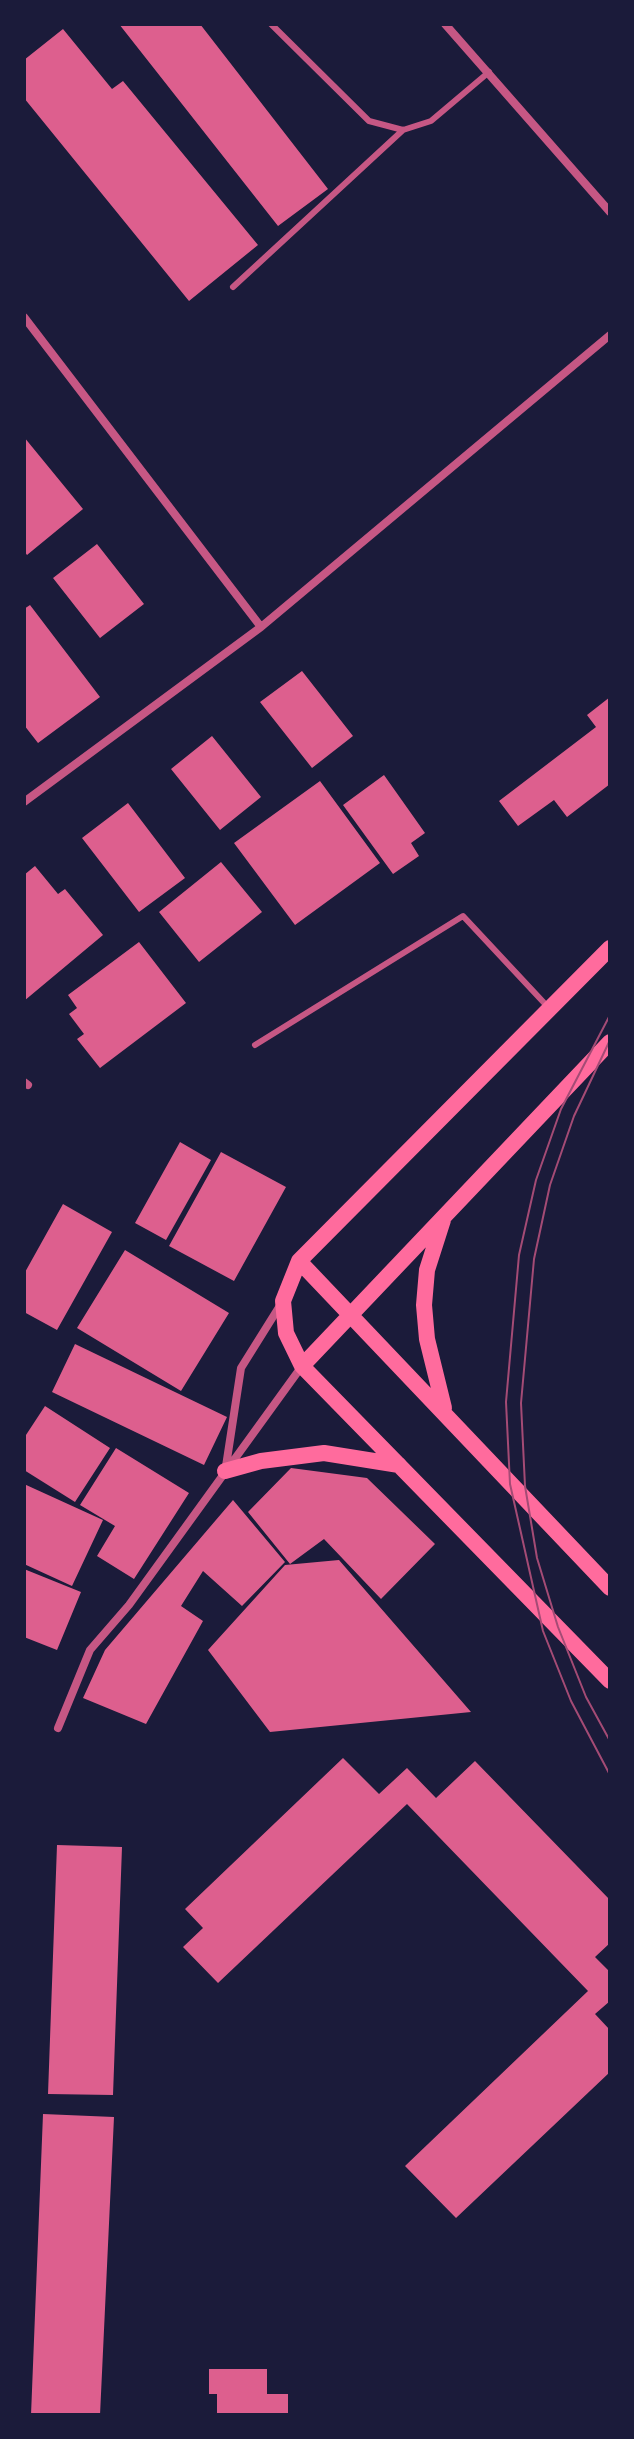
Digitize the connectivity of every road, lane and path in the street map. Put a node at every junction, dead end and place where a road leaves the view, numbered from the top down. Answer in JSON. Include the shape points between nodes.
{"nodes":[{"id":1,"x":271,"y":24,"type":"edge"},
{"id":2,"x":445,"y":24,"type":"edge"},
{"id":3,"x":489,"y":72,"type":"junction"},
{"id":4,"x":403,"y":130,"type":"junction"},
{"id":5,"x":610,"y":212,"type":"edge"},
{"id":6,"x":233,"y":287,"type":"dead end"},
{"id":7,"x":24,"y":317,"type":"edge"},
{"id":8,"x":33,"y":327,"type":"junction"},
{"id":9,"x":24,"y":334,"type":"edge"},
{"id":10,"x":610,"y":335,"type":"edge"},
{"id":11,"x":261,"y":627,"type":"junction"},
{"id":12,"x":24,"y":802,"type":"edge"},
{"id":13,"x":610,"y":948,"type":"edge"},
{"id":14,"x":550,"y":1009,"type":"junction"},
{"id":15,"x":610,"y":1042,"type":"edge"},
{"id":16,"x":255,"y":1045,"type":"dead end"},
{"id":17,"x":444,"y":1215,"type":"junction"},
{"id":18,"x":299,"y":1261,"type":"junction"},
{"id":19,"x":283,"y":1301,"type":"junction"},
{"id":20,"x":350,"y":1313,"type":"junction"},
{"id":21,"x":302,"y":1366,"type":"junction"},
{"id":22,"x":445,"y":1412,"type":"junction"},
{"id":23,"x":399,"y":1465,"type":"junction"},
{"id":24,"x":225,"y":1471,"type":"junction"},
{"id":25,"x":610,"y":1588,"type":"edge"},
{"id":26,"x":610,"y":1681,"type":"edge"},
{"id":27,"x":58,"y":1728,"type":"dead end"}],
"edges":[{"from":1,"to":4,"type":"lane","via":[[369,121]]},
{"from":2,"to":3,"type":"street"},
{"from":3,"to":4,"type":"lane","via":[[431,121]]},
{"from":3,"to":5,"type":"street"},
{"from":4,"to":6,"type":"lane"},
{"from":7,"to":8,"type":"street"},
{"from":8,"to":9,"type":"street"},
{"from":8,"to":11,"type":"street"},
{"from":10,"to":11,"type":"street"},
{"from":11,"to":12,"type":"street"},
{"from":13,"to":14,"type":"main road"},
{"from":14,"to":16,"type":"lane","via":[[463,916]]},
{"from":14,"to":18,"type":"main road"},
{"from":15,"to":17,"type":"main road"},
{"from":17,"to":20,"type":"main road"},
{"from":17,"to":22,"type":"main road","via":[[427,1270],[424,1305]]},
{"from":18,"to":19,"type":"main road"},
{"from":18,"to":20,"type":"main road"},
{"from":19,"to":21,"type":"main road","via":[[286,1333]]},
{"from":19,"to":24,"type":"street","via":[[241,1368]]},
{"from":20,"to":21,"type":"main road"},
{"from":20,"to":22,"type":"main road"},
{"from":21,"to":23,"type":"main road"},
{"from":21,"to":24,"type":"street"},
{"from":22,"to":25,"type":"main road"},
{"from":23,"to":24,"type":"main road","via":[[324,1453]]},
{"from":23,"to":26,"type":"main road"},
{"from":24,"to":27,"type":"street","via":[[129,1605],[90,1650]]}]}
